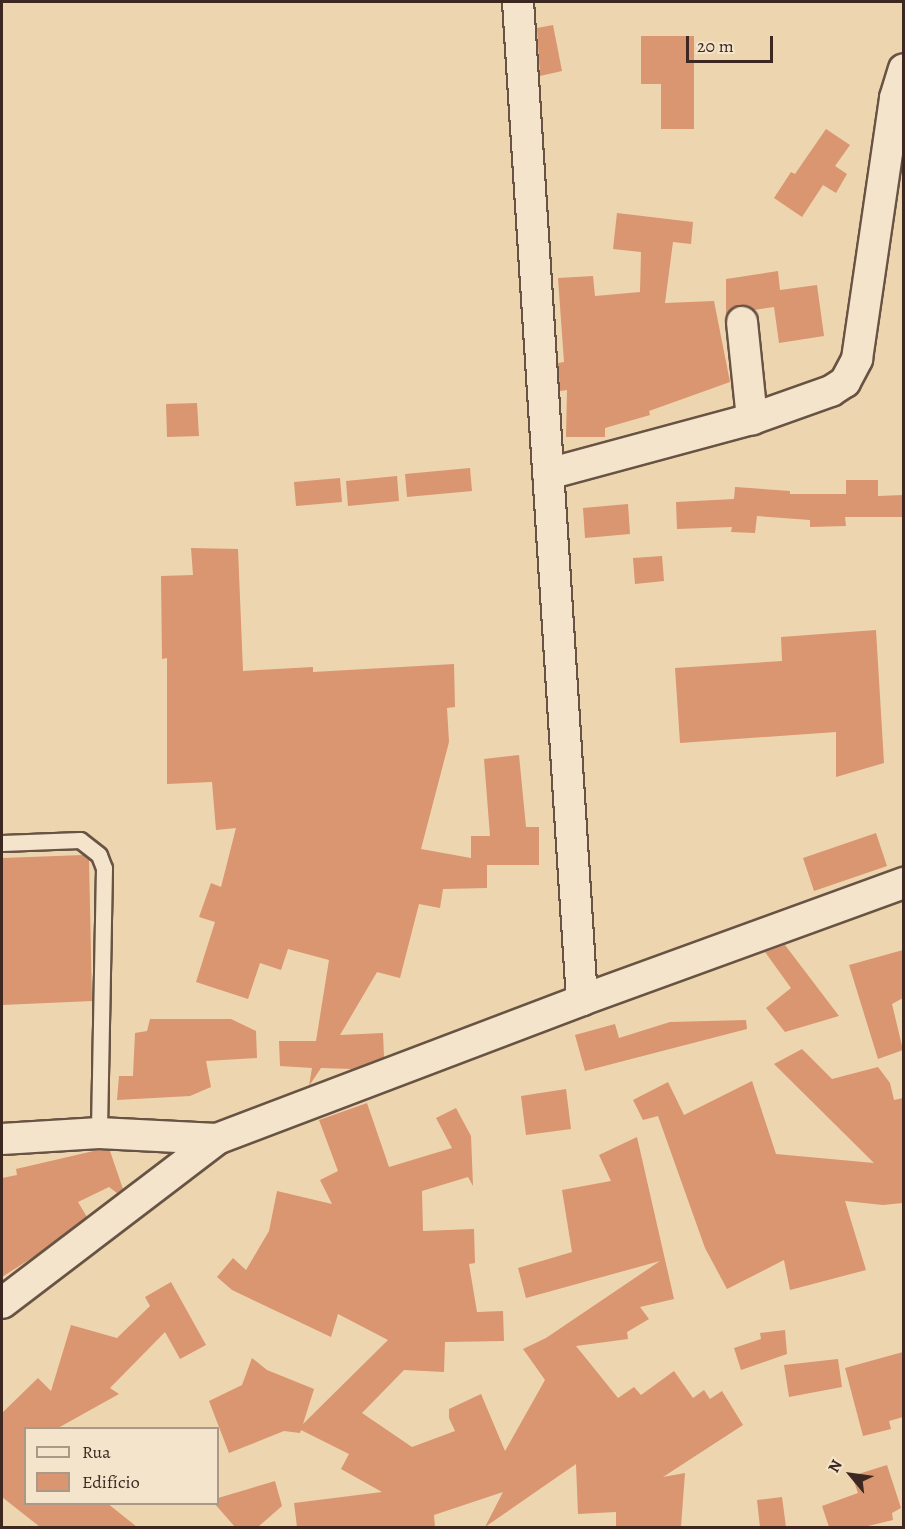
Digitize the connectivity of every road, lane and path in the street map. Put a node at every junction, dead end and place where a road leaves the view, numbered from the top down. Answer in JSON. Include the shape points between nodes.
{"nodes":[{"id":1,"x":518,"y":2,"type":"edge"},
{"id":2,"x":903,"y":69,"type":"edge"},
{"id":3,"x":742,"y":322,"type":"dead end"},
{"id":4,"x":752,"y":419,"type":"junction"},
{"id":5,"x":548,"y":474,"type":"junction"},
{"id":6,"x":2,"y":843,"type":"edge"},
{"id":7,"x":903,"y":884,"type":"edge"},
{"id":8,"x":582,"y":1000,"type":"junction"},
{"id":9,"x":99,"y":1133,"type":"junction"},
{"id":10,"x":2,"y":1139,"type":"edge"},
{"id":11,"x":217,"y":1139,"type":"junction"},
{"id":12,"x":2,"y":1303,"type":"edge"}],
"edges":[{"from":1,"to":5,"type":"street"},
{"from":2,"to":4,"type":"street","via":[[895,98],[857,359],[846,382],[831,391]]},
{"from":3,"to":4,"type":"street"},
{"from":4,"to":5,"type":"street"},
{"from":5,"to":8,"type":"street"},
{"from":6,"to":9,"type":"lane","via":[[80,840],[99,855],[104,868]]},
{"from":7,"to":8,"type":"street"},
{"from":8,"to":11,"type":"street"},
{"from":9,"to":10,"type":"street"},
{"from":9,"to":11,"type":"street"},
{"from":11,"to":12,"type":"street"}]}
